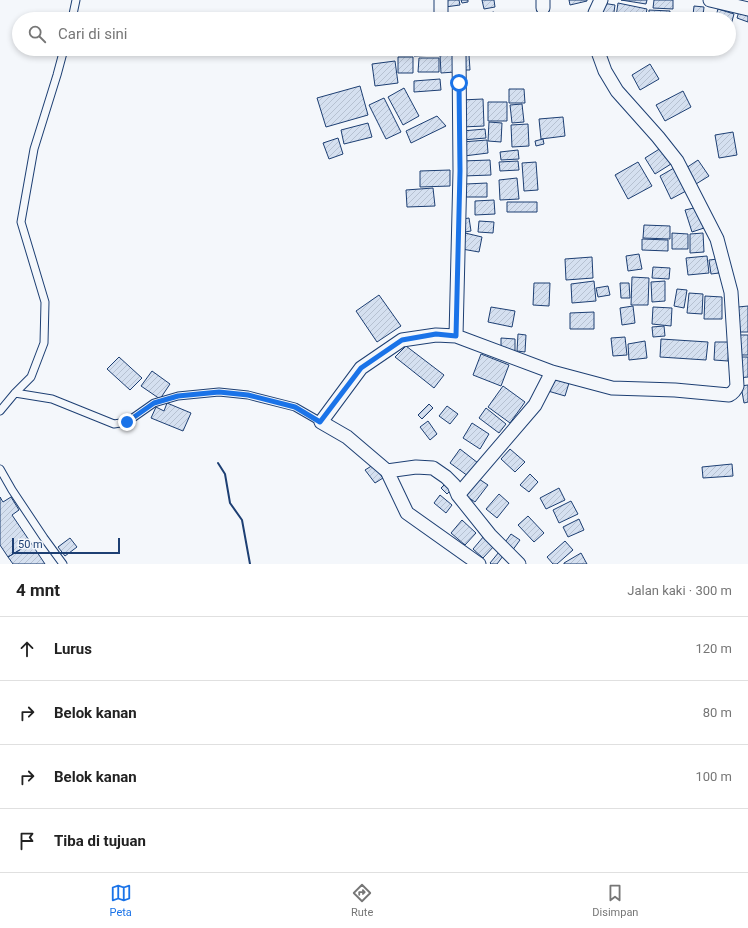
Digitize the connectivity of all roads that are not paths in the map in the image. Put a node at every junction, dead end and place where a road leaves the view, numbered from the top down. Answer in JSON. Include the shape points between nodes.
{"nodes":[{"id":1,"x":76,"y":0,"type":"edge"},
{"id":2,"x":441,"y":0,"type":"edge"},
{"id":3,"x":600,"y":0,"type":"edge"},
{"id":4,"x":710,"y":0,"type":"edge"},
{"id":5,"x":748,"y":9,"type":"edge"},
{"id":6,"x":73,"y":12,"type":"edge"},
{"id":7,"x":441,"y":12,"type":"edge"},
{"id":8,"x":595,"y":12,"type":"edge"},
{"id":9,"x":62,"y":56,"type":"edge"},
{"id":10,"x":458,"y":56,"type":"edge"},
{"id":11,"x":600,"y":56,"type":"edge"},
{"id":12,"x":456,"y":336,"type":"junction"},
{"id":13,"x":552,"y":372,"type":"junction"},
{"id":14,"x":15,"y":393,"type":"junction"},
{"id":15,"x":0,"y":411,"type":"edge"},
{"id":16,"x":320,"y":422,"type":"junction"},
{"id":17,"x":0,"y":469,"type":"edge"},
{"id":18,"x":386,"y":471,"type":"junction"},
{"id":19,"x":458,"y":495,"type":"junction"},
{"id":20,"x":63,"y":564,"type":"edge"},
{"id":21,"x":479,"y":564,"type":"edge"},
{"id":22,"x":519,"y":564,"type":"edge"}],
"edges":[{"from":1,"to":6,"type":"lane"},
{"from":2,"to":7,"type":"street"},
{"from":3,"to":8,"type":"street"},
{"from":4,"to":5,"type":"street"},
{"from":9,"to":14,"type":"lane","via":[[34,149],[21,222],[45,302],[44,343],[31,377]]},
{"from":10,"to":12,"type":"street","via":[[460,171]]},
{"from":11,"to":13,"type":"street","via":[[617,90],[677,160],[717,239],[731,292],[737,386],[729,395],[612,388]]},
{"from":12,"to":13,"type":"street"},
{"from":12,"to":16,"type":"street","via":[[436,334],[402,340],[361,368]]},
{"from":13,"to":19,"type":"street","via":[[535,405]]},
{"from":14,"to":15,"type":"lane"},
{"from":14,"to":16,"type":"lane","via":[[52,399],[114,424],[127,422],[154,403],[178,396],[219,392],[248,395],[295,407]]},
{"from":16,"to":18,"type":"street","via":[[347,437]]},
{"from":17,"to":20,"type":"lane"},
{"from":18,"to":19,"type":"street","via":[[416,467],[433,468],[446,477]]},
{"from":18,"to":21,"type":"street","via":[[407,513]]},
{"from":19,"to":22,"type":"street","via":[[490,535]]}]}
